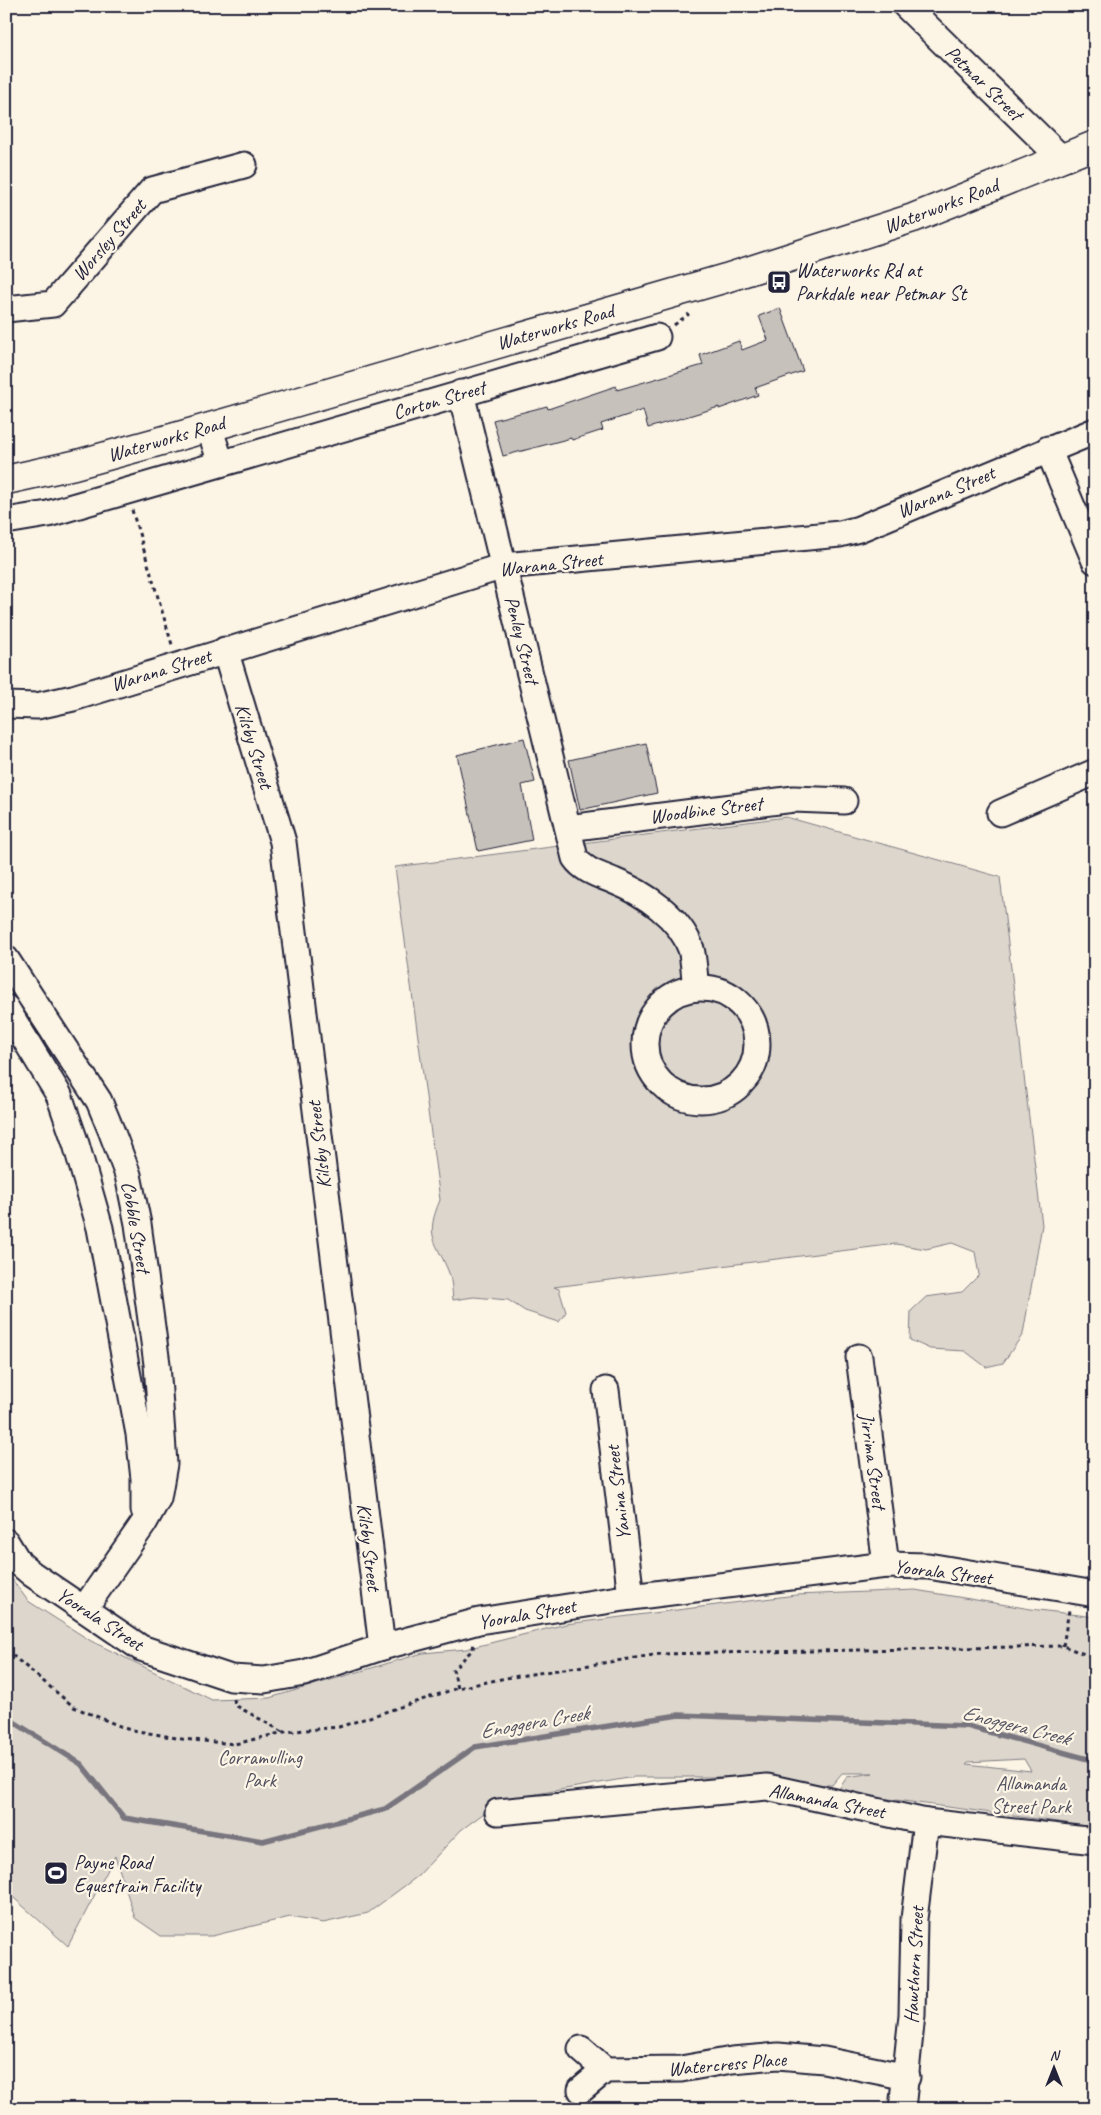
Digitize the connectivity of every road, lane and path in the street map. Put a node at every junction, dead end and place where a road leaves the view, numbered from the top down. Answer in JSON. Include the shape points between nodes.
{"nodes":[{"id":1,"x":906,"y":6,"type":"edge"},
{"id":2,"x":1095,"y":145,"type":"edge"},
{"id":3,"x":1062,"y":159,"type":"junction"},
{"id":4,"x":244,"y":165,"type":"dead end"},
{"id":5,"x":6,"y":309,"type":"edge"},
{"id":6,"x":657,"y":337,"type":"dead end"},
{"id":7,"x":461,"y":393,"type":"junction"},
{"id":8,"x":209,"y":427,"type":"junction"},
{"id":9,"x":1095,"y":430,"type":"edge"},
{"id":10,"x":179,"y":436,"type":"junction"},
{"id":11,"x":1048,"y":449,"type":"junction"},
{"id":12,"x":221,"y":463,"type":"junction"},
{"id":13,"x":191,"y":472,"type":"junction"},
{"id":14,"x":6,"y":480,"type":"edge"},
{"id":15,"x":126,"y":491,"type":"junction"},
{"id":16,"x":6,"y":521,"type":"edge"},
{"id":17,"x":1095,"y":561,"type":"edge"},
{"id":18,"x":504,"y":566,"type":"junction"},
{"id":19,"x":225,"y":650,"type":"junction"},
{"id":20,"x":178,"y":665,"type":"junction"},
{"id":21,"x":6,"y":706,"type":"edge"},
{"id":22,"x":1095,"y":772,"type":"edge"},
{"id":23,"x":844,"y":801,"type":"dead end"},
{"id":24,"x":1000,"y":813,"type":"dead end"},
{"id":25,"x":568,"y":828,"type":"junction"},
{"id":26,"x":6,"y":959,"type":"edge"},
{"id":27,"x":696,"y":987,"type":"junction"},
{"id":28,"x":6,"y":1008,"type":"edge"},
{"id":29,"x":859,"y":1357,"type":"dead end"},
{"id":30,"x":606,"y":1390,"type":"dead end"},
{"id":31,"x":144,"y":1522,"type":"junction"},
{"id":32,"x":6,"y":1542,"type":"edge"},
{"id":33,"x":886,"y":1565,"type":"junction"},
{"id":34,"x":1084,"y":1592,"type":"edge"},
{"id":35,"x":630,"y":1597,"type":"junction"},
{"id":36,"x":84,"y":1609,"type":"junction"},
{"id":37,"x":476,"y":1622,"type":"junction"},
{"id":38,"x":1064,"y":1646,"type":"junction"},
{"id":39,"x":382,"y":1647,"type":"junction"},
{"id":40,"x":6,"y":1650,"type":"edge"},
{"id":41,"x":1095,"y":1658,"type":"edge"},
{"id":42,"x":231,"y":1678,"type":"junction"},
{"id":43,"x":458,"y":1688,"type":"junction"},
{"id":44,"x":284,"y":1732,"type":"junction"},
{"id":45,"x":498,"y":1812,"type":"dead end"},
{"id":46,"x":926,"y":1822,"type":"junction"},
{"id":47,"x":1095,"y":1841,"type":"edge"},
{"id":48,"x":581,"y":2049,"type":"dead end"},
{"id":49,"x":605,"y":2070,"type":"junction"},
{"id":50,"x":907,"y":2077,"type":"junction"},
{"id":51,"x":581,"y":2090,"type":"dead end"},
{"id":52,"x":902,"y":2109,"type":"edge"}],
"edges":[{"from":1,"to":3,"type":"street","name":"Petmar Street"},
{"from":2,"to":3,"type":"main road","name":"Waterworks Road"},
{"from":3,"to":8,"type":"main road","name":"Waterworks Road","via":[[913,218],[736,275]]},
{"from":4,"to":5,"type":"street","name":"Worsley Street","via":[[152,190],[53,304]]},
{"from":6,"to":7,"type":"street","name":"Corton Street"},
{"from":7,"to":12,"type":"street","name":"Corton Street"},
{"from":7,"to":18,"type":"street","name":"Penley Street"},
{"from":8,"to":10,"type":"main road","name":"Waterworks Road"},
{"from":8,"to":12,"type":"street"},
{"from":9,"to":11,"type":"street","name":"Warana Street"},
{"from":10,"to":13,"type":"street"},
{"from":10,"to":14,"type":"main road","name":"Waterworks Road"},
{"from":11,"to":17,"type":"street"},
{"from":11,"to":18,"type":"street","name":"Warana Street","via":[[859,529],[840,534]]},
{"from":12,"to":13,"type":"street","name":"Corton Street"},
{"from":13,"to":15,"type":"street","name":"Corton Street"},
{"from":15,"to":16,"type":"street","name":"Corton Street","via":[[48,514]]},
{"from":15,"to":20,"type":"path"},
{"from":18,"to":19,"type":"street","name":"Warana Street"},
{"from":18,"to":25,"type":"street","name":"Penley Street"},
{"from":19,"to":20,"type":"street","name":"Warana Street"},
{"from":19,"to":39,"type":"street","name":"Kilsby Street","via":[[283,842]]},
{"from":20,"to":21,"type":"street","name":"Warana Street","via":[[37,706]]},
{"from":22,"to":24,"type":"street"},
{"from":23,"to":25,"type":"street","name":"Woodbine Street","via":[[794,799]]},
{"from":25,"to":27,"type":"street","name":"Penley Street","via":[[580,866],[643,896],[680,930],[691,949]]},
{"from":26,"to":31,"type":"street","name":"Cobble Street","via":[[99,1101],[128,1175],[157,1364],[164,1464],[158,1498]]},
{"from":27,"to":27,"type":"street","via":[[715,989],[732,997],[746,1010],[755,1027],[757,1046],[753,1065],[743,1081],[728,1093],[710,1099],[691,1099],[660,1083],[644,1050],[645,1032],[663,1001]]},
{"from":28,"to":31,"type":"street","name":"Cobble Street","via":[[59,1095],[100,1228],[139,1434]]},
{"from":29,"to":33,"type":"street","name":"Jirrima Street"},
{"from":30,"to":35,"type":"street","name":"Yanina Street"},
{"from":31,"to":36,"type":"street","name":"Cobble Street"},
{"from":32,"to":36,"type":"street","name":"Yoorala Street","via":[[19,1562],[32,1574]]},
{"from":33,"to":34,"type":"street","name":"Yoorala Street","via":[[928,1566]]},
{"from":33,"to":35,"type":"street","name":"Yoorala Street"},
{"from":34,"to":38,"type":"path"},
{"from":35,"to":37,"type":"street","name":"Yoorala Street"},
{"from":36,"to":42,"type":"street","name":"Yoorala Street","via":[[141,1648]]},
{"from":37,"to":39,"type":"street","name":"Yoorala Street"},
{"from":37,"to":43,"type":"path","via":[[473,1649],[453,1670]]},
{"from":38,"to":41,"type":"path"},
{"from":38,"to":43,"type":"path","via":[[661,1654]]},
{"from":39,"to":42,"type":"street","name":"Yoorala Street","via":[[304,1673],[264,1680]]},
{"from":40,"to":44,"type":"path","via":[[74,1707],[127,1729],[235,1744]]},
{"from":42,"to":44,"type":"path","via":[[235,1705]]},
{"from":43,"to":44,"type":"path","via":[[339,1727]]},
{"from":45,"to":46,"type":"street","name":"Allamanda Street","via":[[767,1787]]},
{"from":46,"to":47,"type":"street","name":"Allamanda Street"},
{"from":46,"to":50,"type":"street","name":"Hawthorn Street","via":[[914,1918]]},
{"from":48,"to":49,"type":"street"},
{"from":49,"to":50,"type":"street","name":"Watercress Place","via":[[681,2070],[732,2060],[778,2056],[824,2060]]},
{"from":49,"to":51,"type":"street"},
{"from":50,"to":52,"type":"street","name":"Hawthorn Street"}]}
